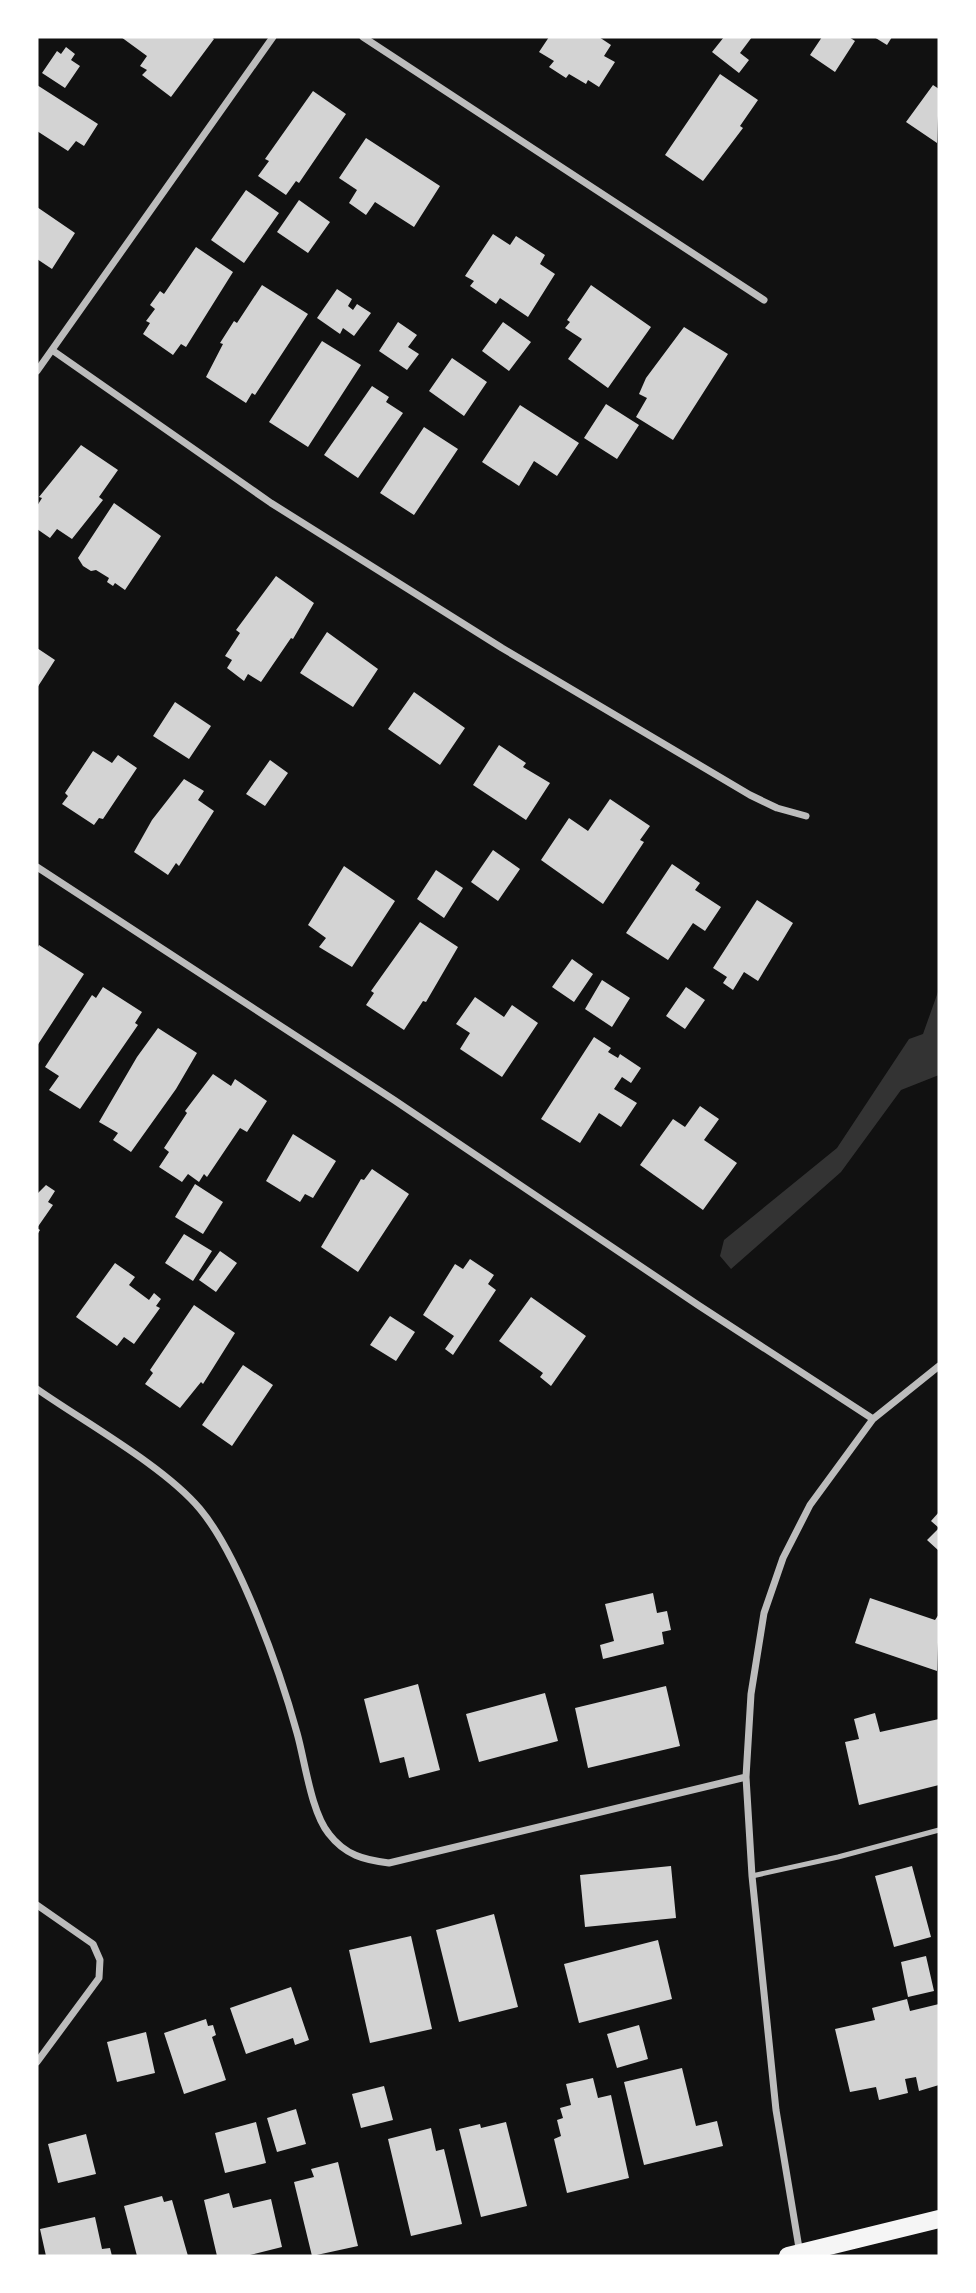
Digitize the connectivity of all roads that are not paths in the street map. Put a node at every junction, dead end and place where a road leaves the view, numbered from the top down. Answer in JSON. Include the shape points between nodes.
{"nodes":[{"id":1,"x":273,"y":37,"type":"edge"},
{"id":2,"x":363,"y":37,"type":"edge"},
{"id":3,"x":764,"y":300,"type":"dead end"},
{"id":4,"x":52,"y":350,"type":"junction"},
{"id":5,"x":37,"y":371,"type":"edge"},
{"id":6,"x":806,"y":816,"type":"dead end"},
{"id":7,"x":37,"y":867,"type":"edge"},
{"id":8,"x":939,"y":1366,"type":"edge"},
{"id":9,"x":37,"y":1390,"type":"edge"},
{"id":10,"x":873,"y":1419,"type":"junction"},
{"id":11,"x":746,"y":1777,"type":"junction"},
{"id":12,"x":939,"y":1830,"type":"edge"},
{"id":13,"x":752,"y":1876,"type":"junction"},
{"id":14,"x":37,"y":1905,"type":"edge"},
{"id":15,"x":37,"y":2062,"type":"edge"},
{"id":16,"x":939,"y":2219,"type":"edge"},
{"id":17,"x":796,"y":2255,"type":"edge"}],
"edges":[{"from":1,"to":4,"type":"street"},
{"from":2,"to":3,"type":"street"},
{"from":4,"to":5,"type":"street"},
{"from":4,"to":6,"type":"street","via":[[271,503],[502,648],[750,796]]},
{"from":7,"to":10,"type":"street"},
{"from":8,"to":10,"type":"street"},
{"from":9,"to":11,"type":"street","via":[[162,1474],[199,1508],[223,1542],[264,1635],[319,1815],[327,1833],[344,1850],[365,1860],[389,1863]]},
{"from":10,"to":11,"type":"street","via":[[810,1505],[783,1558],[762,1626],[751,1694]]},
{"from":11,"to":13,"type":"street"},
{"from":12,"to":13,"type":"lane"},
{"from":13,"to":17,"type":"street"},
{"from":14,"to":15,"type":"street","via":[[93,1944],[100,1960],[99,1978]]},
{"from":16,"to":17,"type":"main road"}]}
